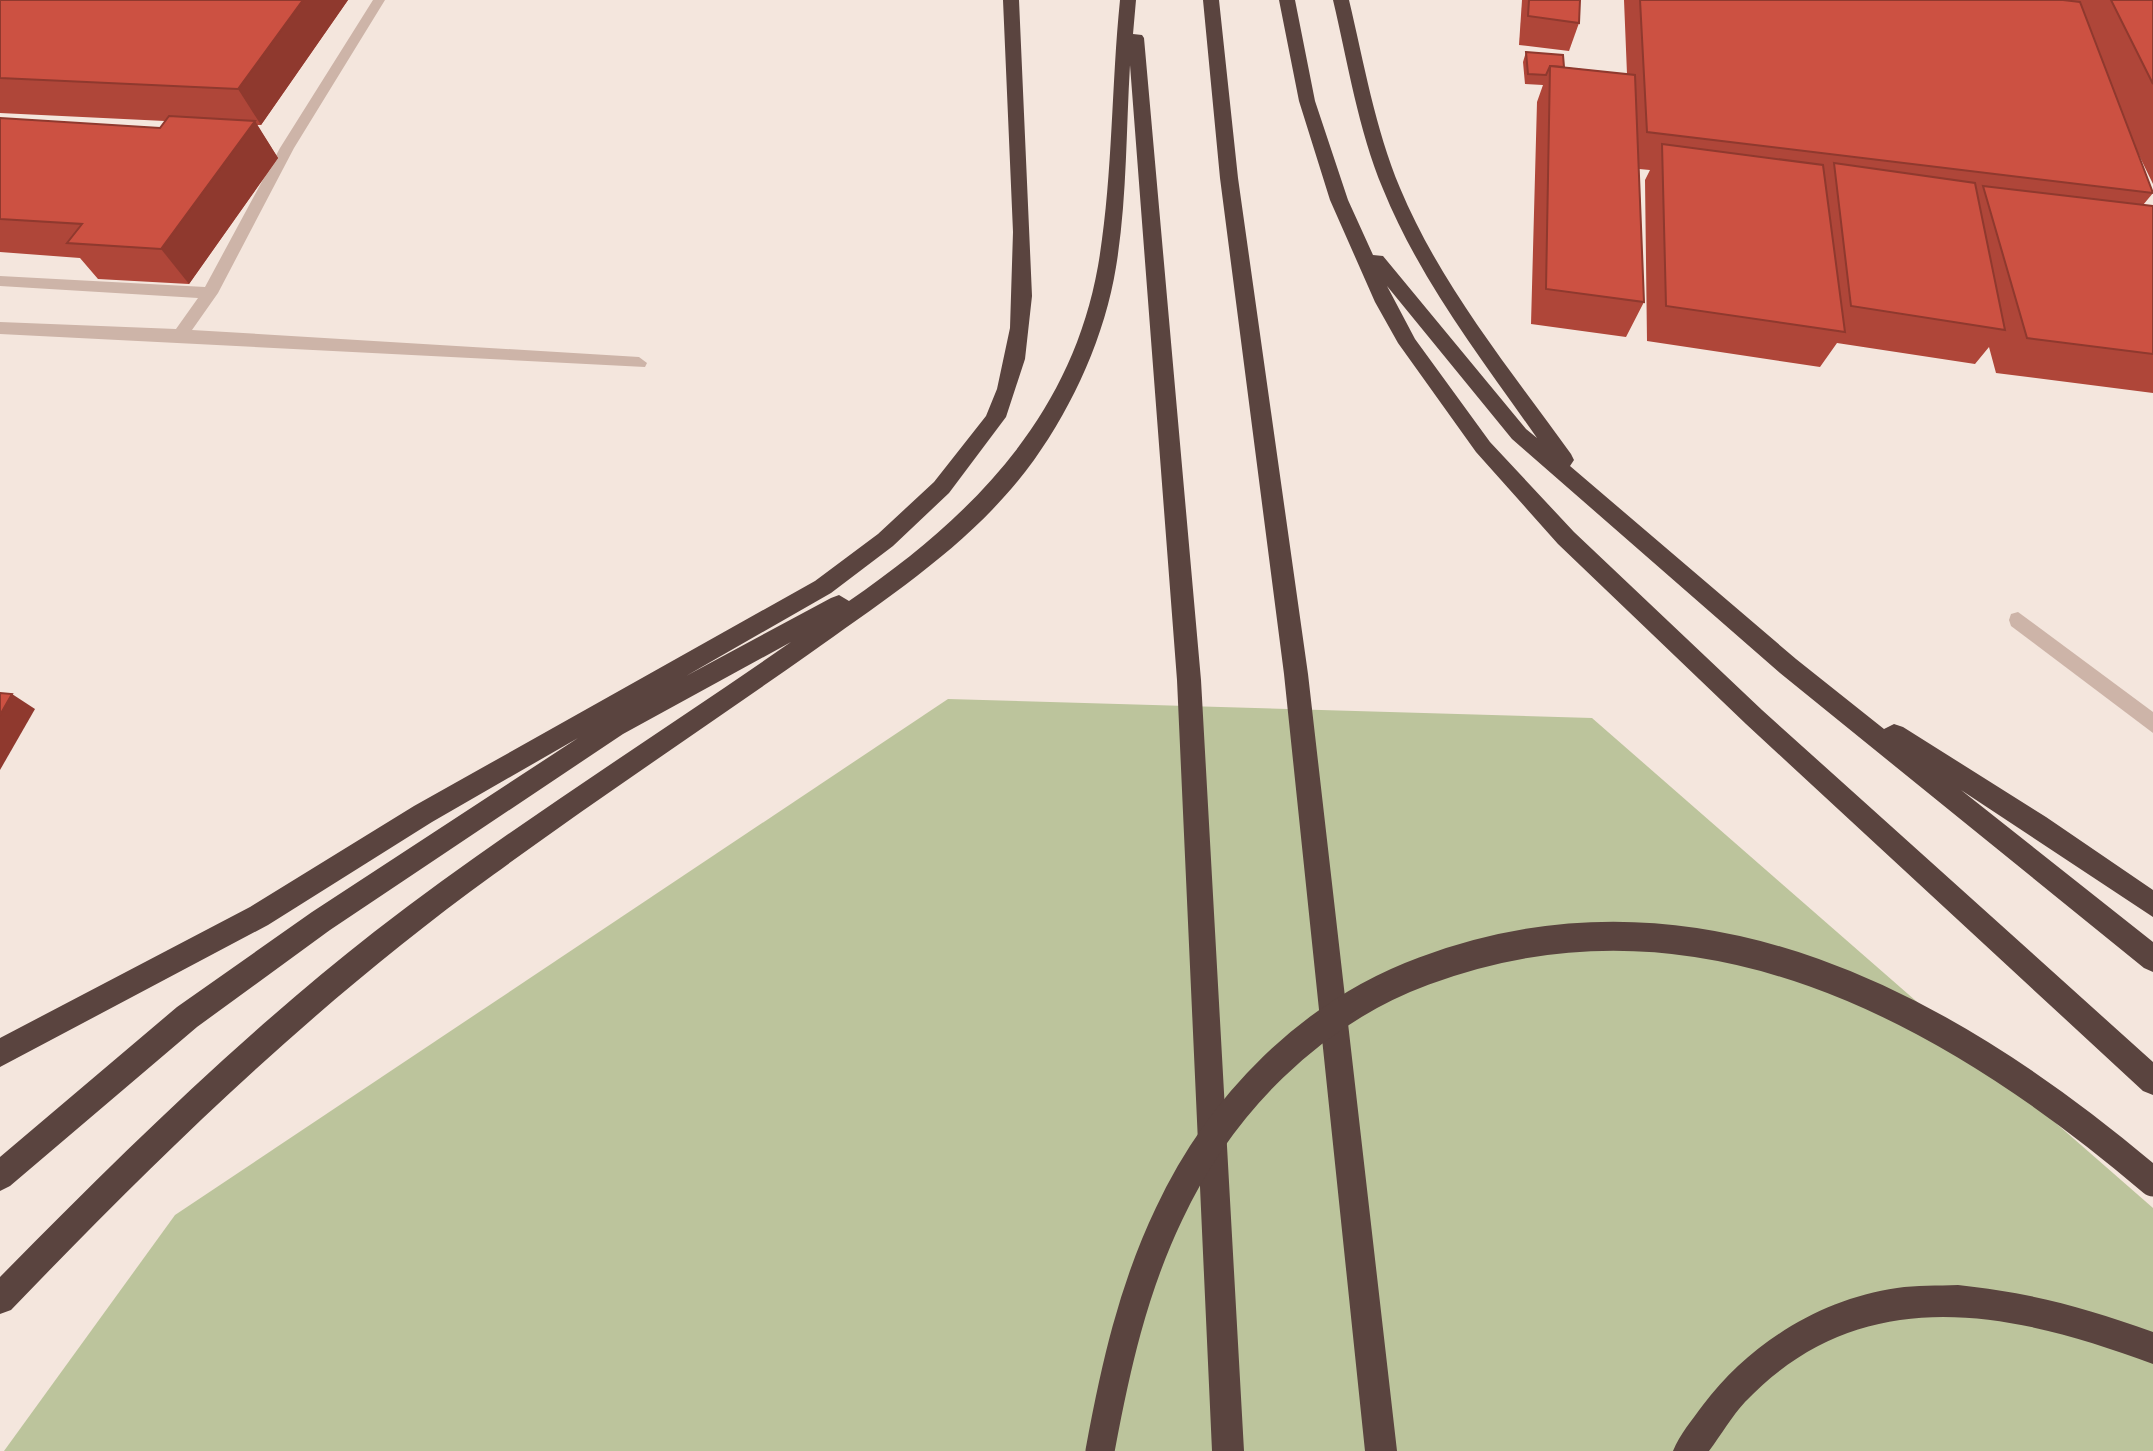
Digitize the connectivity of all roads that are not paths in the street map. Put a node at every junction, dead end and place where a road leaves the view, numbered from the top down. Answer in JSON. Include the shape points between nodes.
{"nodes":[{"id":1,"x":379,"y":0,"type":"edge"},
{"id":2,"x":1011,"y":0,"type":"edge"},
{"id":3,"x":1130,"y":0,"type":"edge"},
{"id":4,"x":1211,"y":0,"type":"edge"},
{"id":5,"x":1287,"y":0,"type":"edge"},
{"id":6,"x":1341,"y":0,"type":"edge"},
{"id":7,"x":1357,"y":236,"type":"junction"},
{"id":8,"x":0,"y":281,"type":"edge"},
{"id":9,"x":210,"y":293,"type":"junction"},
{"id":10,"x":0,"y":328,"type":"edge"},
{"id":11,"x":180,"y":335,"type":"junction"},
{"id":12,"x":639,"y":363,"type":"dead end"},
{"id":13,"x":1584,"y":489,"type":"junction"},
{"id":14,"x":938,"y":550,"type":"junction"},
{"id":15,"x":2018,"y":620,"type":"dead end"},
{"id":16,"x":1788,"y":666,"type":"junction"},
{"id":17,"x":2153,"y":724,"type":"edge"},
{"id":18,"x":2153,"y":905,"type":"edge"},
{"id":19,"x":2153,"y":959,"type":"edge"},
{"id":20,"x":0,"y":1053,"type":"edge"},
{"id":21,"x":2153,"y":1081,"type":"edge"},
{"id":22,"x":0,"y":1176,"type":"edge"},
{"id":23,"x":2153,"y":1182,"type":"edge"},
{"id":24,"x":0,"y":1299,"type":"edge"},
{"id":25,"x":2153,"y":1348,"type":"edge"},
{"id":26,"x":1100,"y":1451,"type":"edge"},
{"id":27,"x":1228,"y":1451,"type":"edge"},
{"id":28,"x":1381,"y":1451,"type":"edge"},
{"id":29,"x":1689,"y":1451,"type":"edge"}],
"edges":[{"from":1,"to":9,"type":"lane","via":[[279,147]]},
{"from":2,"to":20,"type":"highway","via":[[1023,263],[1018,332],[995,418],[926,505],[881,547],[823,587],[423,814],[259,916]]},
{"from":3,"to":14,"type":"highway","via":[[1109,254],[1089,336],[1031,450]]},
{"from":3,"to":27,"type":"highway","bridge":true,"via":[[1189,680]]},
{"from":4,"to":28,"type":"highway","via":[[1229,178],[1296,674]]},
{"from":5,"to":7,"type":"highway","via":[[1307,101],[1339,200]]},
{"from":6,"to":13,"type":"highway","via":[[1393,192],[1435,271]]},
{"from":7,"to":13,"type":"highway","via":[[1519,434]]},
{"from":7,"to":21,"type":"highway","via":[[1408,343],[1483,447],[1566,538]]},
{"from":8,"to":9,"type":"lane"},
{"from":9,"to":11,"type":"lane"},
{"from":10,"to":11,"type":"lane"},
{"from":11,"to":12,"type":"lane"},
{"from":13,"to":16,"type":"highway"},
{"from":14,"to":22,"type":"highway","via":[[615,727],[321,921],[187,1017]]},
{"from":14,"to":24,"type":"highway","via":[[556,815],[358,960],[187,1110]]},
{"from":15,"to":17,"type":"lane"},
{"from":16,"to":18,"type":"highway"},
{"from":16,"to":19,"type":"highway"},
{"from":23,"to":26,"type":"highway","bridge":true,"via":[[1980,1054],[1859,990],[1758,957],[1679,939],[1592,934],[1506,944],[1422,968],[1352,1002],[1279,1056],[1244,1096],[1201,1155],[1144,1270],[1118,1350]]},
{"from":25,"to":29,"type":"highway","via":[[2077,1318],[2023,1305],[1928,1301],[1873,1307],[1829,1320],[1756,1367],[1714,1412]]}]}
